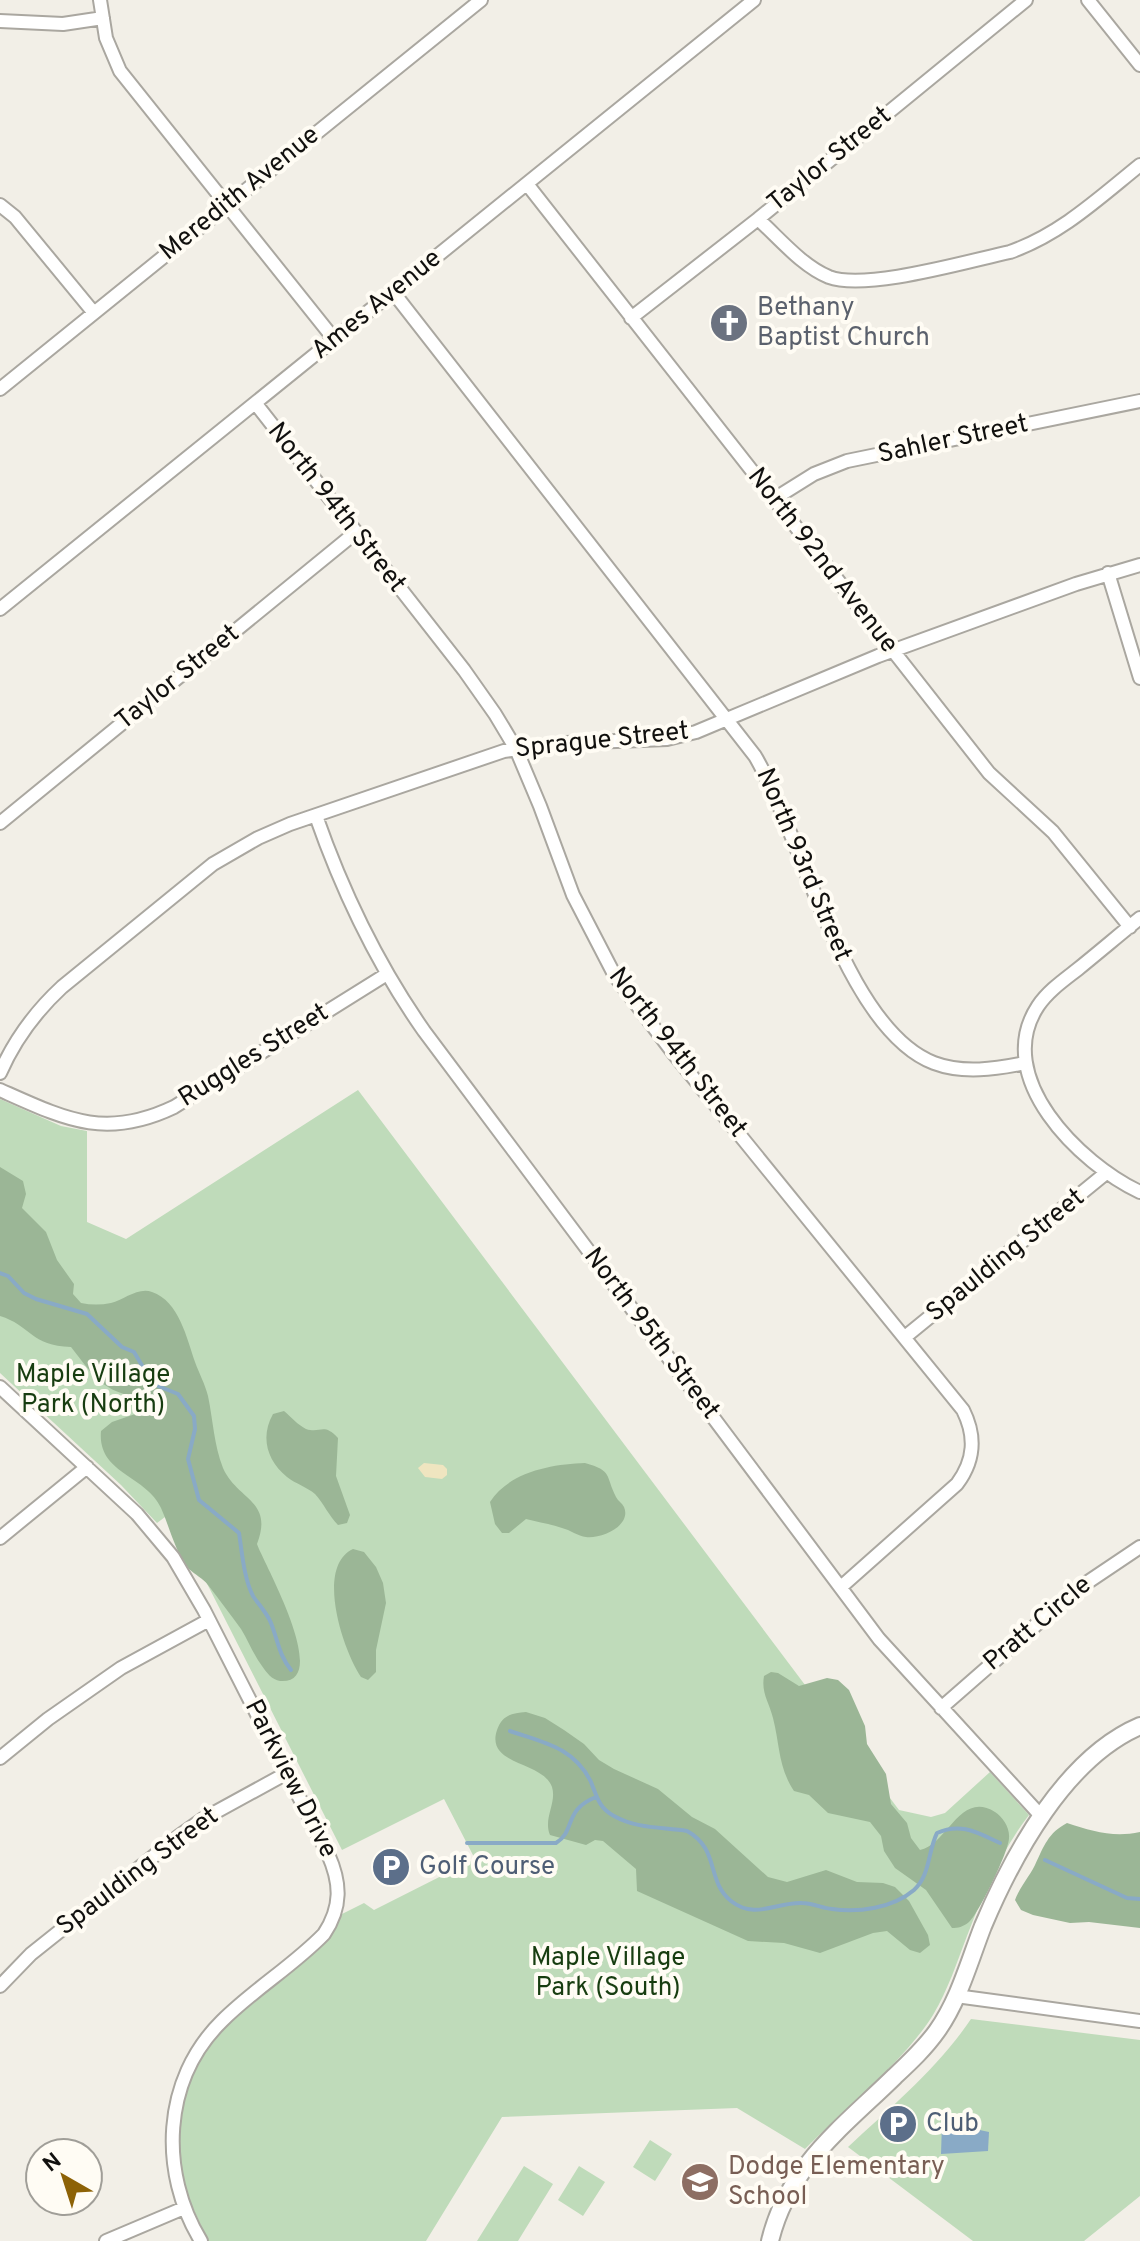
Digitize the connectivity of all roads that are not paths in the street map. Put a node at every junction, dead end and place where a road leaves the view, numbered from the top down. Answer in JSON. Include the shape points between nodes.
{"nodes":[{"id":1,"x":100,"y":0,"type":"edge"},
{"id":2,"x":481,"y":0,"type":"edge"},
{"id":3,"x":754,"y":0,"type":"edge"},
{"id":4,"x":1026,"y":0,"type":"edge"},
{"id":5,"x":1088,"y":0,"type":"edge"},
{"id":6,"x":103,"y":18,"type":"junction"},
{"id":7,"x":0,"y":21,"type":"edge"},
{"id":8,"x":1140,"y":65,"type":"edge"},
{"id":9,"x":1140,"y":165,"type":"edge"},
{"id":10,"x":527,"y":184,"type":"junction"},
{"id":11,"x":0,"y":205,"type":"edge"},
{"id":12,"x":227,"y":206,"type":"junction"},
{"id":13,"x":758,"y":219,"type":"junction"},
{"id":14,"x":393,"y":292,"type":"junction"},
{"id":15,"x":94,"y":313,"type":"junction"},
{"id":16,"x":631,"y":318,"type":"junction"},
{"id":17,"x":334,"y":339,"type":"junction"},
{"id":18,"x":0,"y":389,"type":"edge"},
{"id":19,"x":1140,"y":401,"type":"edge"},
{"id":20,"x":256,"y":404,"type":"junction"},
{"id":21,"x":774,"y":499,"type":"junction"},
{"id":22,"x":355,"y":533,"type":"junction"},
{"id":23,"x":1140,"y":565,"type":"edge"},
{"id":24,"x":1108,"y":573,"type":"junction"},
{"id":25,"x":0,"y":609,"type":"edge"},
{"id":26,"x":893,"y":651,"type":"junction"},
{"id":27,"x":1140,"y":678,"type":"edge"},
{"id":28,"x":729,"y":720,"type":"junction"},
{"id":29,"x":516,"y":749,"type":"junction"},
{"id":30,"x":316,"y":816,"type":"junction"},
{"id":31,"x":0,"y":823,"type":"edge"},
{"id":32,"x":1135,"y":922,"type":"edge"},
{"id":33,"x":387,"y":974,"type":"junction"},
{"id":34,"x":1025,"y":1063,"type":"junction"},
{"id":35,"x":0,"y":1073,"type":"edge"},
{"id":36,"x":0,"y":1090,"type":"edge"},
{"id":37,"x":1106,"y":1173,"type":"junction"},
{"id":38,"x":1140,"y":1192,"type":"edge"},
{"id":39,"x":905,"y":1337,"type":"junction"},
{"id":40,"x":0,"y":1387,"type":"edge"},
{"id":41,"x":87,"y":1467,"type":"junction"},
{"id":42,"x":0,"y":1538,"type":"edge"},
{"id":43,"x":1140,"y":1547,"type":"edge"},
{"id":44,"x":841,"y":1587,"type":"junction"},
{"id":45,"x":209,"y":1620,"type":"junction"},
{"id":46,"x":941,"y":1708,"type":"junction"},
{"id":47,"x":1140,"y":1726,"type":"edge"},
{"id":48,"x":0,"y":1758,"type":"edge"},
{"id":49,"x":287,"y":1773,"type":"junction"},
{"id":50,"x":1041,"y":1816,"type":"junction"},
{"id":51,"x":1,"y":1983,"type":"edge"},
{"id":52,"x":956,"y":1996,"type":"junction"},
{"id":53,"x":1140,"y":2021,"type":"edge"},
{"id":54,"x":184,"y":2208,"type":"junction"},
{"id":55,"x":106,"y":2241,"type":"edge"},
{"id":56,"x":201,"y":2241,"type":"edge"},
{"id":57,"x":770,"y":2241,"type":"edge"}],
"edges":[{"from":1,"to":6,"type":"street"},
{"from":2,"to":12,"type":"street","name":"Meredith Avenue"},
{"from":3,"to":10,"type":"street","name":"Ames Avenue"},
{"from":4,"to":13,"type":"street","name":"Taylor Street"},
{"from":5,"to":8,"type":"street"},
{"from":6,"to":7,"type":"street","via":[[63,24]]},
{"from":6,"to":12,"type":"street","via":[[120,71]]},
{"from":9,"to":13,"type":"street","via":[[1057,230],[1028,246],[873,281],[853,282],[815,269]]},
{"from":10,"to":14,"type":"street","name":"Ames Avenue"},
{"from":10,"to":16,"type":"street","name":"North 92nd Avenue"},
{"from":11,"to":15,"type":"street"},
{"from":12,"to":15,"type":"street","name":"Meredith Avenue"},
{"from":12,"to":17,"type":"street"},
{"from":13,"to":16,"type":"street","name":"Taylor Street"},
{"from":14,"to":17,"type":"street","name":"Ames Avenue"},
{"from":14,"to":28,"type":"street","name":"North 93rd Street"},
{"from":15,"to":18,"type":"street","name":"Meredith Avenue"},
{"from":16,"to":21,"type":"street","name":"North 92nd Avenue"},
{"from":17,"to":20,"type":"street","name":"Ames Avenue"},
{"from":19,"to":21,"type":"street","name":"Sahler Street","via":[[847,461]]},
{"from":20,"to":22,"type":"street","name":"North 94th Street"},
{"from":20,"to":25,"type":"street","name":"Ames Avenue"},
{"from":21,"to":26,"type":"street","name":"North 92nd Avenue"},
{"from":22,"to":29,"type":"street","name":"North 94th Street","via":[[464,670]]},
{"from":22,"to":31,"type":"street","name":"Taylor Street"},
{"from":23,"to":24,"type":"street","name":"Sprague Street"},
{"from":24,"to":26,"type":"street","name":"Sprague Street"},
{"from":24,"to":27,"type":"street"},
{"from":26,"to":28,"type":"street","name":"Sprague Street"},
{"from":26,"to":32,"type":"street","name":"North 92nd Avenue","via":[[989,773],[1053,832]]},
{"from":28,"to":29,"type":"street","name":"Sprague Street","via":[[667,739]]},
{"from":28,"to":34,"type":"street","name":"North 93rd Street","via":[[772,784],[853,980],[891,1031],[917,1055],[940,1065],[974,1069]]},
{"from":29,"to":30,"type":"street","name":"Sprague Street"},
{"from":29,"to":39,"type":"street","name":"North 94th Street","via":[[573,895],[615,976]]},
{"from":30,"to":33,"type":"street","name":"North 95th Street","via":[[350,903]]},
{"from":30,"to":35,"type":"street","name":"Sprague Street","via":[[258,838],[213,864],[42,1006]]},
{"from":32,"to":34,"type":"street","via":[[1040,1002],[1027,1031]]},
{"from":33,"to":36,"type":"street","name":"Ruggles Street","via":[[151,1118],[92,1125]]},
{"from":33,"to":44,"type":"street","name":"North 95th Street","via":[[424,1031]]},
{"from":34,"to":37,"type":"street","via":[[1045,1109]]},
{"from":37,"to":38,"type":"street"},
{"from":37,"to":39,"type":"street","name":"Spaulding Street"},
{"from":39,"to":44,"type":"street","name":"North 94th Street","via":[[963,1410],[973,1442],[969,1463],[957,1484]]},
{"from":40,"to":41,"type":"street","name":"Parkview Drive"},
{"from":41,"to":42,"type":"street"},
{"from":41,"to":45,"type":"street","name":"Parkview Drive","via":[[155,1535]]},
{"from":43,"to":46,"type":"street","name":"Pratt Circle","via":[[1056,1605]]},
{"from":44,"to":46,"type":"street","name":"North 95th Street"},
{"from":45,"to":48,"type":"street","via":[[110,1675]]},
{"from":45,"to":49,"type":"street","name":"Parkview Drive"},
{"from":46,"to":50,"type":"street","name":"North 95th Street"},
{"from":47,"to":50,"type":"street","via":[[1091,1760]]},
{"from":49,"to":51,"type":"street","name":"Spaulding Street","via":[[179,1836]]},
{"from":49,"to":54,"type":"street","name":"Parkview Drive","via":[[334,1868],[339,1888],[335,1916],[324,1934],[223,2020],[192,2064],[172,2134]]},
{"from":50,"to":52,"type":"street","via":[[1004,1878]]},
{"from":52,"to":53,"type":"street"},
{"from":52,"to":57,"type":"street","via":[[927,2044],[797,2176]]},
{"from":54,"to":55,"type":"street"},
{"from":54,"to":56,"type":"street","name":"Parkview Drive"}]}
